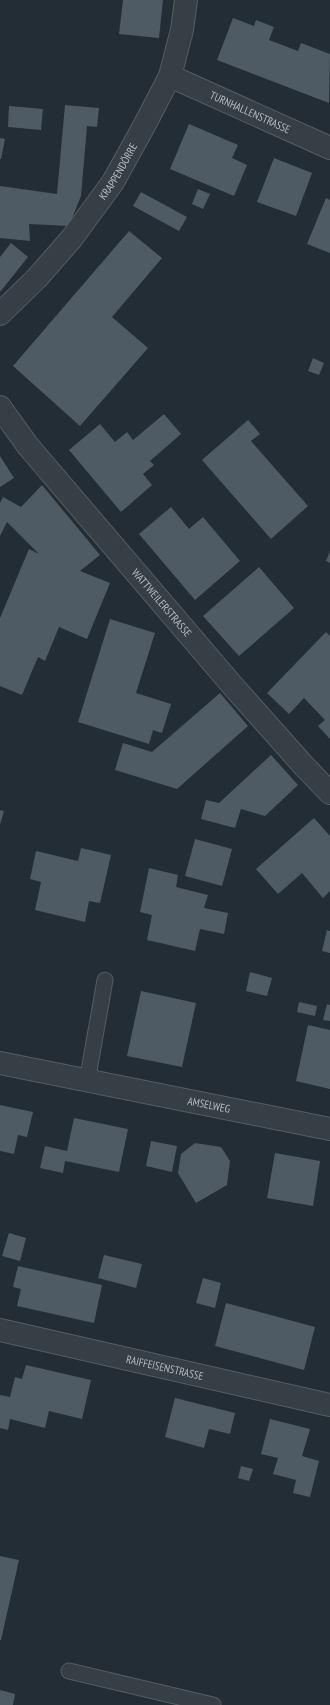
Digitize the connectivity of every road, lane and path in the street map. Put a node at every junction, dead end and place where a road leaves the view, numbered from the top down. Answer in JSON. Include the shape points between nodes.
{"nodes":[{"id":1,"x":186,"y":0,"type":"edge"},
{"id":2,"x":170,"y":76,"type":"junction"},
{"id":3,"x":330,"y":148,"type":"edge"},
{"id":4,"x":0,"y":314,"type":"edge"},
{"id":5,"x":0,"y":407,"type":"edge"},
{"id":6,"x":330,"y":793,"type":"edge"},
{"id":7,"x":105,"y":980,"type":"dead end"},
{"id":8,"x":0,"y":1063,"type":"edge"},
{"id":9,"x":87,"y":1082,"type":"junction"},
{"id":10,"x":330,"y":1129,"type":"edge"},
{"id":11,"x":0,"y":1330,"type":"edge"},
{"id":12,"x":330,"y":1405,"type":"edge"},
{"id":13,"x":69,"y":1671,"type":"dead end"},
{"id":14,"x":213,"y":1705,"type":"edge"}],
"edges":[{"from":1,"to":2,"type":"street","name":"KRAPPENDÖRRE","via":[[182,30]]},
{"from":2,"to":3,"type":"street","name":"TURNHALLENSTRASSE"},
{"from":2,"to":4,"type":"street","name":"KRAPPENDÖRRE","via":[[112,182],[77,232],[37,278]]},
{"from":5,"to":6,"type":"street","name":"WATTWEILERSTRASSE","via":[[28,446],[227,679]]},
{"from":7,"to":9,"type":"lane"},
{"from":8,"to":9,"type":"street","name":"AMSELWEG"},
{"from":9,"to":10,"type":"street","name":"AMSELWEG"},
{"from":11,"to":12,"type":"street","name":"RAIFFEISENSTRASSE"},
{"from":13,"to":14,"type":"lane"}]}
